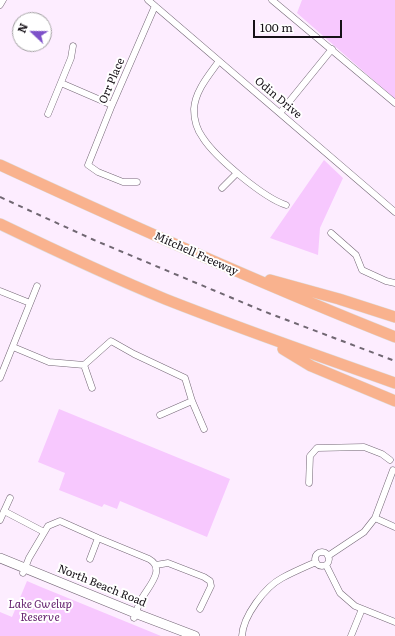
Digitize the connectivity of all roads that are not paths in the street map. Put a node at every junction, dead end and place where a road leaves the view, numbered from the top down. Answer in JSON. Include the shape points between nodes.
{"nodes":[{"id":1,"x":3,"y":0,"type":"edge"},
{"id":2,"x":148,"y":0,"type":"edge"},
{"id":3,"x":272,"y":0,"type":"edge"},
{"id":4,"x":0,"y":5,"type":"edge"},
{"id":5,"x":155,"y":6,"type":"junction"},
{"id":6,"x":73,"y":46,"type":"dead end"},
{"id":7,"x":332,"y":49,"type":"junction"},
{"id":8,"x":219,"y":61,"type":"junction"},
{"id":9,"x":61,"y":83,"type":"junction"},
{"id":10,"x":395,"y":103,"type":"edge"},
{"id":11,"x":112,"y":105,"type":"junction"},
{"id":12,"x":280,"y":113,"type":"junction"},
{"id":13,"x":48,"y":114,"type":"dead end"},
{"id":14,"x":0,"y":165,"type":"edge"},
{"id":15,"x":237,"y":173,"type":"junction"},
{"id":16,"x":137,"y":182,"type":"dead end"},
{"id":17,"x":222,"y":188,"type":"dead end"},
{"id":18,"x":286,"y":205,"type":"dead end"},
{"id":19,"x":395,"y":212,"type":"edge"},
{"id":20,"x":0,"y":224,"type":"edge"},
{"id":21,"x":331,"y":233,"type":"dead end"},
{"id":22,"x":225,"y":268,"type":"junction"},
{"id":23,"x":395,"y":283,"type":"edge"},
{"id":24,"x":37,"y":286,"type":"dead end"},
{"id":25,"x":0,"y":291,"type":"edge"},
{"id":26,"x":30,"y":303,"type":"junction"},
{"id":27,"x":395,"y":317,"type":"edge"},
{"id":28,"x":263,"y":337,"type":"junction"},
{"id":29,"x":395,"y":337,"type":"edge"},
{"id":30,"x":13,"y":347,"type":"junction"},
{"id":31,"x":84,"y":365,"type":"junction"},
{"id":32,"x":0,"y":378,"type":"edge"},
{"id":33,"x":395,"y":383,"type":"edge"},
{"id":34,"x":92,"y":388,"type":"dead end"},
{"id":35,"x":395,"y":400,"type":"edge"},
{"id":36,"x":192,"y":401,"type":"junction"},
{"id":37,"x":160,"y":414,"type":"dead end"},
{"id":38,"x":204,"y":429,"type":"dead end"},
{"id":39,"x":393,"y":458,"type":"edge"},
{"id":40,"x":394,"y":471,"type":"edge"},
{"id":41,"x":309,"y":483,"type":"dead end"},
{"id":42,"x":10,"y":498,"type":"dead end"},
{"id":43,"x":4,"y":511,"type":"junction"},
{"id":44,"x":375,"y":518,"type":"junction"},
{"id":45,"x":0,"y":520,"type":"edge"},
{"id":46,"x":395,"y":527,"type":"edge"},
{"id":47,"x":44,"y":532,"type":"junction"},
{"id":48,"x":98,"y":538,"type":"junction"},
{"id":49,"x":328,"y":556,"type":"junction"},
{"id":50,"x":0,"y":558,"type":"edge"},
{"id":51,"x":90,"y":559,"type":"dead end"},
{"id":52,"x":316,"y":562,"type":"junction"},
{"id":53,"x":0,"y":564,"type":"edge"},
{"id":54,"x":156,"y":565,"type":"junction"},
{"id":55,"x":326,"y":565,"type":"junction"},
{"id":56,"x":24,"y":570,"type":"junction"},
{"id":57,"x":200,"y":609,"type":"dead end"},
{"id":58,"x":362,"y":609,"type":"junction"},
{"id":59,"x":137,"y":616,"type":"junction"},
{"id":60,"x":395,"y":622,"type":"edge"},
{"id":61,"x":242,"y":633,"type":"edge"},
{"id":62,"x":177,"y":636,"type":"edge"},
{"id":63,"x":195,"y":636,"type":"edge"},
{"id":64,"x":236,"y":636,"type":"edge"},
{"id":65,"x":351,"y":636,"type":"edge"}],
"edges":[{"from":1,"to":4,"type":"street"},
{"from":2,"to":5,"type":"street","name":"Odin Drive"},
{"from":3,"to":7,"type":"street"},
{"from":5,"to":8,"type":"street","name":"Odin Drive"},
{"from":5,"to":11,"type":"street","name":"Orr Place"},
{"from":6,"to":9,"type":"street"},
{"from":7,"to":10,"type":"street"},
{"from":7,"to":12,"type":"street"},
{"from":8,"to":12,"type":"street","name":"Odin Drive"},
{"from":8,"to":15,"type":"street","via":[[198,94],[194,115],[203,138]]},
{"from":9,"to":11,"type":"street"},
{"from":9,"to":13,"type":"street"},
{"from":11,"to":16,"type":"street","name":"Orr Place","via":[[88,165],[123,182]]},
{"from":12,"to":19,"type":"street","name":"Odin Drive"},
{"from":14,"to":22,"type":"highway","name":"Mitchell Freeway"},
{"from":15,"to":17,"type":"street"},
{"from":15,"to":18,"type":"street","via":[[276,202]]},
{"from":20,"to":28,"type":"highway","via":[[164,298]]},
{"from":21,"to":23,"type":"street","via":[[356,255],[362,270],[386,282]]},
{"from":22,"to":27,"type":"highway"},
{"from":22,"to":29,"type":"highway","name":"Mitchell Freeway"},
{"from":24,"to":26,"type":"street"},
{"from":25,"to":26,"type":"street"},
{"from":26,"to":30,"type":"street"},
{"from":28,"to":33,"type":"highway"},
{"from":28,"to":35,"type":"highway","via":[[311,366]]},
{"from":30,"to":31,"type":"street","via":[[49,362]]},
{"from":30,"to":32,"type":"street"},
{"from":31,"to":34,"type":"street"},
{"from":31,"to":36,"type":"street","via":[[111,342],[185,378]]},
{"from":36,"to":37,"type":"street"},
{"from":36,"to":38,"type":"street"},
{"from":39,"to":40,"type":"street","via":[[389,464]]},
{"from":39,"to":41,"type":"street","via":[[364,447],[316,448],[310,456]]},
{"from":40,"to":44,"type":"street"},
{"from":42,"to":43,"type":"street"},
{"from":43,"to":45,"type":"street"},
{"from":43,"to":47,"type":"street"},
{"from":44,"to":46,"type":"street"},
{"from":44,"to":49,"type":"street","via":[[364,532]]},
{"from":47,"to":48,"type":"street","via":[[48,526],[60,521]]},
{"from":47,"to":56,"type":"street"},
{"from":48,"to":51,"type":"street"},
{"from":48,"to":54,"type":"street","via":[[149,559]]},
{"from":49,"to":52,"type":"street","via":[[319,553]]},
{"from":49,"to":55,"type":"street","via":[[329,562]]},
{"from":50,"to":56,"type":"main road","name":"North Beach Road"},
{"from":52,"to":55,"type":"street","via":[[322,566]]},
{"from":52,"to":61,"type":"street","via":[[281,578],[270,586],[252,609]]},
{"from":53,"to":56,"type":"main road","name":"North Beach Road"},
{"from":54,"to":57,"type":"street","via":[[168,563],[210,581],[211,586]]},
{"from":54,"to":59,"type":"street","via":[[156,572],[142,598]]},
{"from":55,"to":58,"type":"street","via":[[340,593]]},
{"from":56,"to":59,"type":"main road","name":"North Beach Road"},
{"from":58,"to":60,"type":"street"},
{"from":58,"to":65,"type":"street"},
{"from":59,"to":62,"type":"main road","name":"North Beach Road"},
{"from":59,"to":63,"type":"main road","name":"North Beach Road"},
{"from":61,"to":64,"type":"street"}]}
